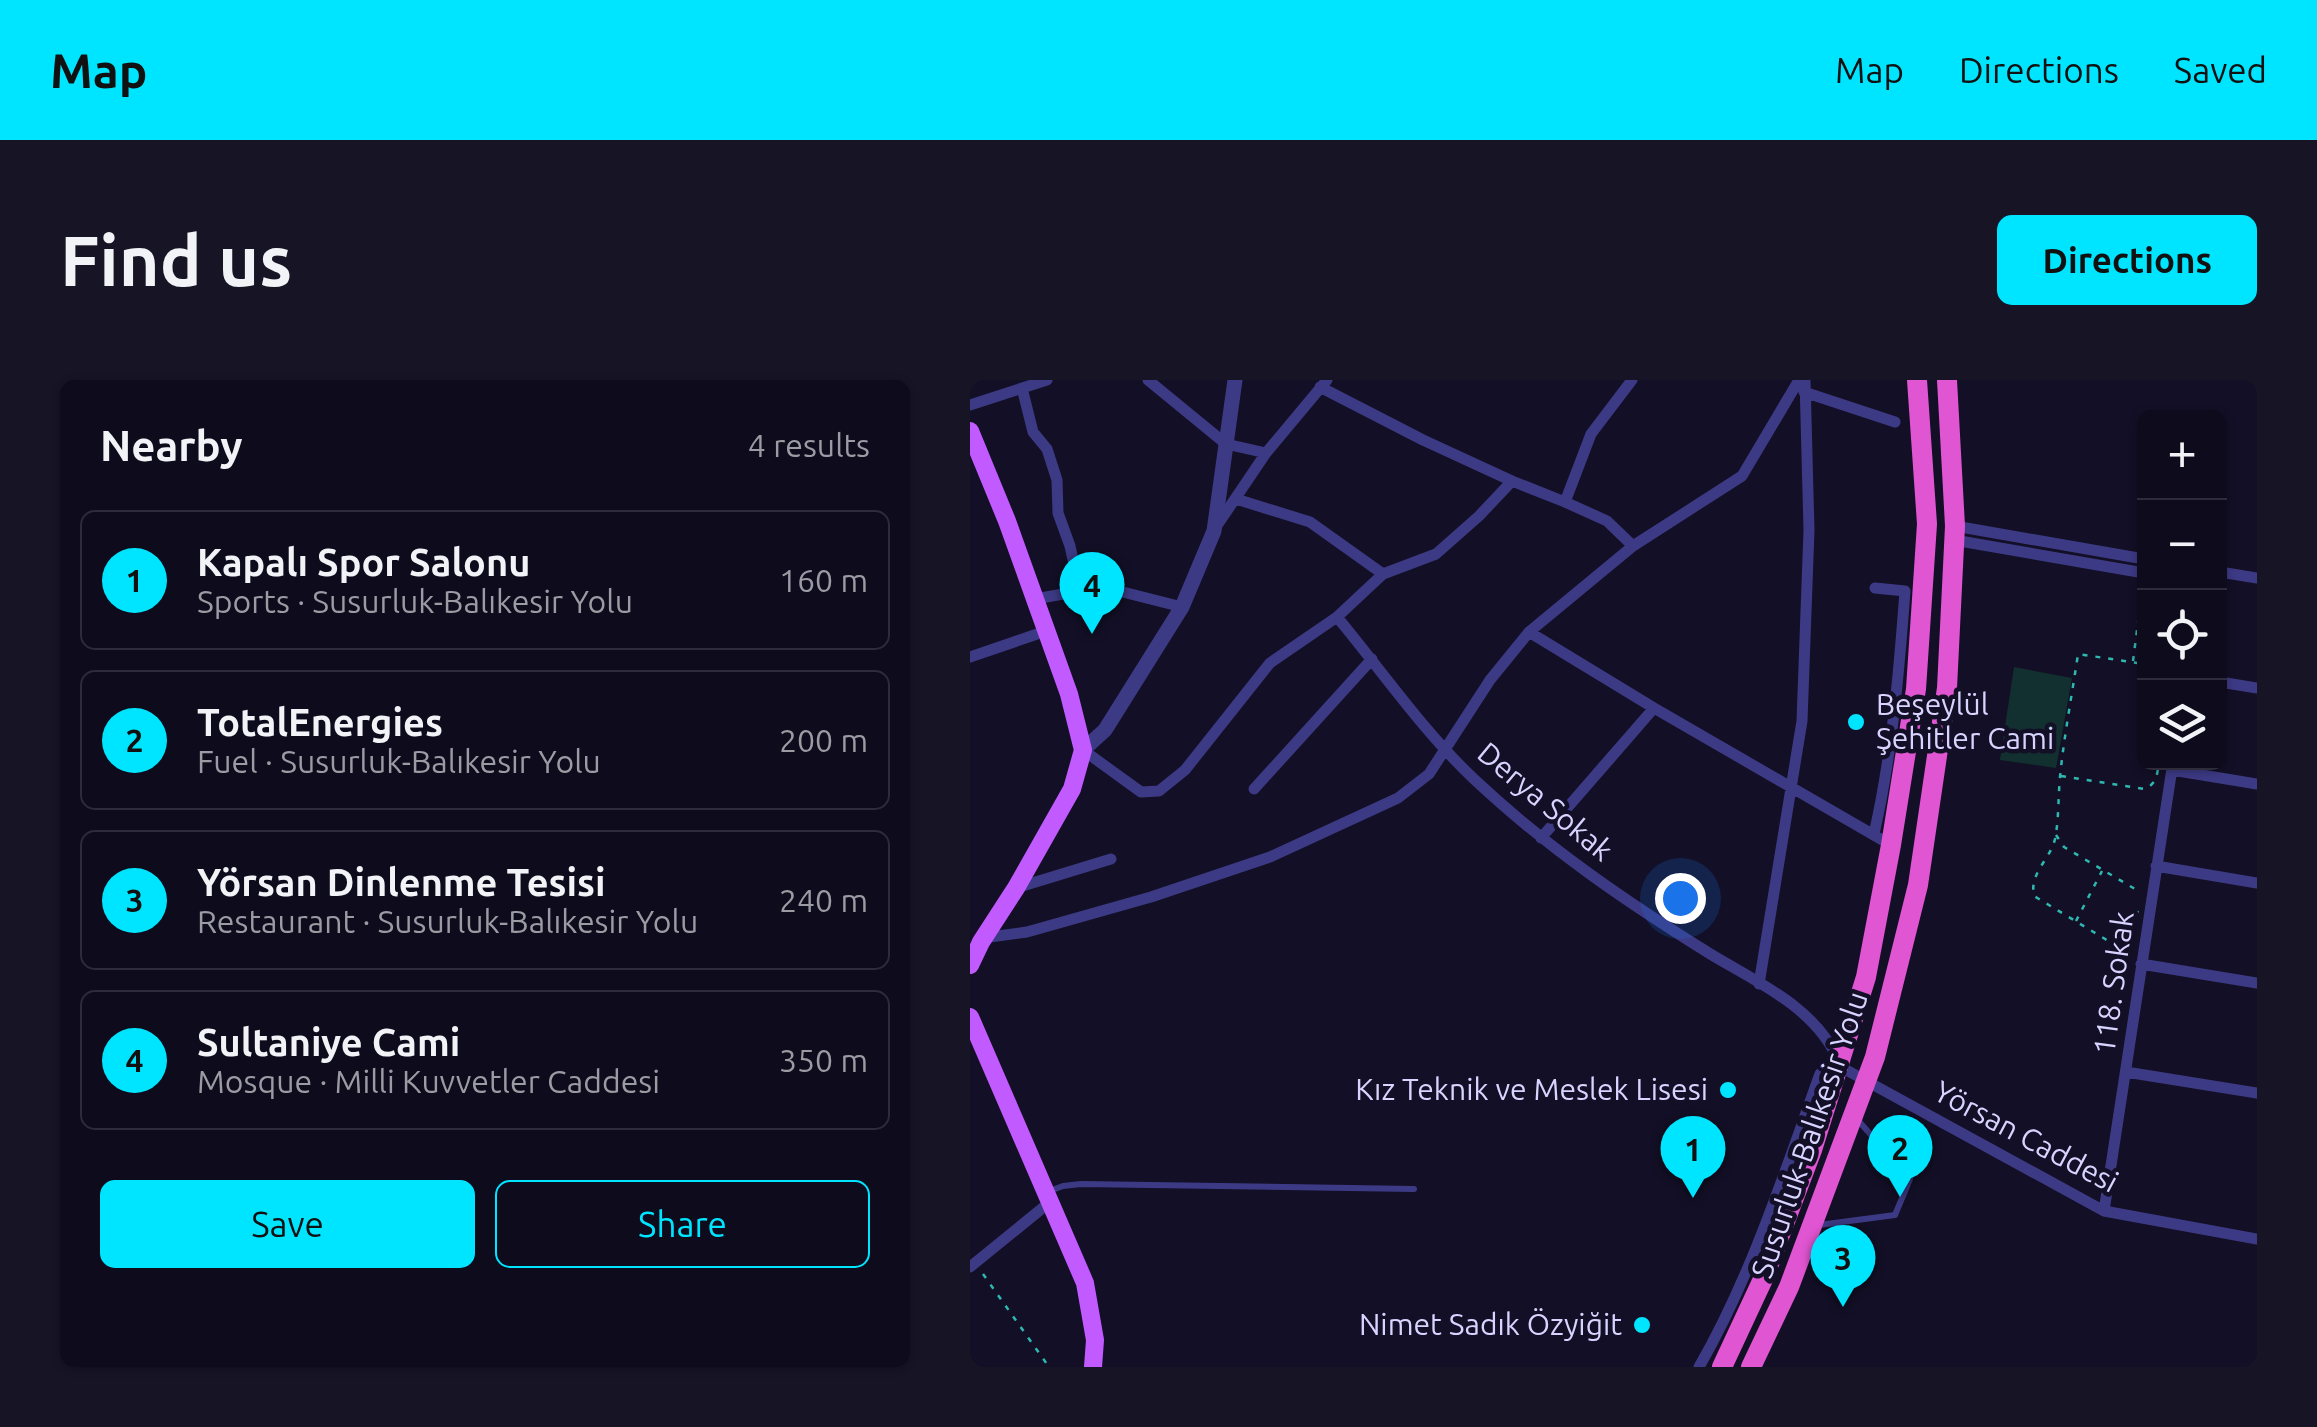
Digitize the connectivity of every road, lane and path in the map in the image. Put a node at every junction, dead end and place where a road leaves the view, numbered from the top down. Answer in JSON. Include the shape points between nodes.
{"nodes":[{"id":1,"x":1047,"y":380,"type":"edge"},
{"id":2,"x":1148,"y":380,"type":"edge"},
{"id":3,"x":1235,"y":380,"type":"edge"},
{"id":4,"x":1632,"y":380,"type":"edge"},
{"id":5,"x":1917,"y":380,"type":"edge"},
{"id":6,"x":1947,"y":380,"type":"edge"},
{"id":7,"x":1323,"y":384,"type":"edge"},
{"id":8,"x":1803,"y":384,"type":"edge"},
{"id":9,"x":1022,"y":388,"type":"junction"},
{"id":10,"x":970,"y":405,"type":"edge"},
{"id":11,"x":1780,"y":413,"type":"junction"},
{"id":12,"x":1805,"y":420,"type":"junction"},
{"id":13,"x":1895,"y":422,"type":"dead end"},
{"id":14,"x":970,"y":431,"type":"edge"},
{"id":15,"x":1226,"y":444,"type":"junction"},
{"id":16,"x":1266,"y":453,"type":"junction"},
{"id":17,"x":1512,"y":482,"type":"junction"},
{"id":18,"x":1236,"y":499,"type":"junction"},
{"id":19,"x":1565,"y":502,"type":"junction"},
{"id":20,"x":1214,"y":531,"type":"junction"},
{"id":21,"x":1955,"y":533,"type":"junction"},
{"id":22,"x":1633,"y":546,"type":"junction"},
{"id":23,"x":2137,"y":558,"type":"edge"},
{"id":24,"x":2137,"y":572,"type":"edge"},
{"id":25,"x":2227,"y":573,"type":"edge"},
{"id":26,"x":1383,"y":574,"type":"junction"},
{"id":27,"x":2257,"y":578,"type":"edge"},
{"id":28,"x":1875,"y":588,"type":"dead end"},
{"id":29,"x":2142,"y":590,"type":"edge"},
{"id":30,"x":1080,"y":591,"type":"junction"},
{"id":31,"x":1035,"y":599,"type":"junction"},
{"id":32,"x":1182,"y":607,"type":"junction"},
{"id":33,"x":1337,"y":617,"type":"junction"},
{"id":34,"x":1046,"y":631,"type":"junction"},
{"id":35,"x":1529,"y":632,"type":"junction"},
{"id":36,"x":970,"y":657,"type":"edge"},
{"id":37,"x":1372,"y":659,"type":"junction"},
{"id":38,"x":2133,"y":662,"type":"junction"},
{"id":39,"x":2137,"y":663,"type":"edge"},
{"id":40,"x":2227,"y":683,"type":"edge"},
{"id":41,"x":2257,"y":688,"type":"edge"},
{"id":42,"x":1654,"y":708,"type":"junction"},
{"id":43,"x":1083,"y":750,"type":"junction"},
{"id":44,"x":1446,"y":750,"type":"junction"},
{"id":45,"x":2158,"y":770,"type":"edge"},
{"id":46,"x":2171,"y":770,"type":"edge"},
{"id":47,"x":2191,"y":770,"type":"edge"},
{"id":48,"x":2060,"y":776,"type":"junction"},
{"id":49,"x":2257,"y":784,"type":"edge"},
{"id":50,"x":1792,"y":786,"type":"junction"},
{"id":51,"x":1254,"y":789,"type":"dead end"},
{"id":52,"x":2056,"y":835,"type":"junction"},
{"id":53,"x":1541,"y":838,"type":"junction"},
{"id":54,"x":1882,"y":839,"type":"junction"},
{"id":55,"x":1110,"y":859,"type":"dead end"},
{"id":56,"x":2156,"y":866,"type":"junction"},
{"id":57,"x":2103,"y":870,"type":"junction"},
{"id":58,"x":2257,"y":882,"type":"edge"},
{"id":59,"x":1016,"y":888,"type":"junction"},
{"id":60,"x":2141,"y":898,"type":"dead end"},
{"id":61,"x":2140,"y":906,"type":"dead end"},
{"id":62,"x":1878,"y":914,"type":"junction"},
{"id":63,"x":2076,"y":921,"type":"junction"},
{"id":64,"x":977,"y":942,"type":"edge"},
{"id":65,"x":2140,"y":964,"type":"junction"},
{"id":66,"x":970,"y":965,"type":"edge"},
{"id":67,"x":2257,"y":983,"type":"edge"},
{"id":68,"x":1759,"y":984,"type":"junction"},
{"id":69,"x":970,"y":1018,"type":"edge"},
{"id":70,"x":1824,"y":1035,"type":"junction"},
{"id":71,"x":1875,"y":1058,"type":"junction"},
{"id":72,"x":1830,"y":1070,"type":"junction"},
{"id":73,"x":2126,"y":1072,"type":"junction"},
{"id":74,"x":1867,"y":1081,"type":"junction"},
{"id":75,"x":2257,"y":1093,"type":"edge"},
{"id":76,"x":1854,"y":1115,"type":"junction"},
{"id":77,"x":1414,"y":1190,"type":"dead end"},
{"id":78,"x":1048,"y":1197,"type":"junction"},
{"id":79,"x":2104,"y":1211,"type":"junction"},
{"id":80,"x":1812,"y":1226,"type":"junction"},
{"id":81,"x":2257,"y":1239,"type":"edge"},
{"id":82,"x":973,"y":1265,"type":"edge"},
{"id":83,"x":1049,"y":1367,"type":"edge"},
{"id":84,"x":1093,"y":1367,"type":"edge"},
{"id":85,"x":1699,"y":1367,"type":"edge"},
{"id":86,"x":1722,"y":1367,"type":"edge"},
{"id":87,"x":1751,"y":1367,"type":"edge"}],
"edges":[{"from":1,"to":9,"type":"street"},
{"from":2,"to":15,"type":"street"},
{"from":3,"to":15,"type":"street"},
{"from":4,"to":19,"type":"street","via":[[1590,434]]},
{"from":5,"to":54,"type":"highway","name":"Susurluk-Balıkesir Yolu","via":[[1927,524],[1916,689]]},
{"from":6,"to":21,"type":"highway","name":"Susurluk-Balıkesir Yolu"},
{"from":7,"to":16,"type":"street"},
{"from":7,"to":17,"type":"street"},
{"from":8,"to":11,"type":"street"},
{"from":8,"to":12,"type":"street"},
{"from":8,"to":13,"type":"street"},
{"from":9,"to":10,"type":"street"},
{"from":9,"to":30,"type":"street","via":[[1033,432],[1047,448],[1058,480],[1058,513]]},
{"from":11,"to":12,"type":"street"},
{"from":11,"to":22,"type":"street","via":[[1742,476]]},
{"from":12,"to":50,"type":"street","via":[[1802,721]]},
{"from":14,"to":31,"type":"main road"},
{"from":15,"to":16,"type":"street"},
{"from":15,"to":20,"type":"street"},
{"from":16,"to":18,"type":"street"},
{"from":17,"to":19,"type":"street"},
{"from":17,"to":26,"type":"street","via":[[1436,554]]},
{"from":18,"to":20,"type":"street"},
{"from":18,"to":26,"type":"street","via":[[1310,522]]},
{"from":19,"to":22,"type":"street","via":[[1608,521]]},
{"from":20,"to":32,"type":"street"},
{"from":21,"to":23,"type":"street"},
{"from":21,"to":24,"type":"street"},
{"from":21,"to":71,"type":"highway","name":"Susurluk-Balıkesir Yolu","via":[[1946,688],[1921,865]]},
{"from":22,"to":35,"type":"street"},
{"from":25,"to":27,"type":"street"},
{"from":26,"to":33,"type":"street"},
{"from":28,"to":54,"type":"street","via":[[1906,592]]},
{"from":29,"to":38,"type":"path"},
{"from":30,"to":31,"type":"street"},
{"from":30,"to":32,"type":"street","via":[[1111,589]]},
{"from":31,"to":34,"type":"main road"},
{"from":32,"to":43,"type":"street","via":[[1105,730]]},
{"from":33,"to":37,"type":"street","name":"Derya Sokak"},
{"from":33,"to":43,"type":"street","via":[[1270,663],[1185,770],[1159,792],[1142,792]]},
{"from":34,"to":36,"type":"street"},
{"from":34,"to":43,"type":"main road"},
{"from":35,"to":42,"type":"street"},
{"from":35,"to":44,"type":"street"},
{"from":37,"to":44,"type":"street","name":"Derya Sokak"},
{"from":37,"to":51,"type":"street"},
{"from":38,"to":39,"type":"path"},
{"from":38,"to":48,"type":"path","via":[[2078,654]]},
{"from":40,"to":41,"type":"street"},
{"from":42,"to":50,"type":"street"},
{"from":42,"to":53,"type":"street"},
{"from":43,"to":59,"type":"main road","via":[[1072,789]]},
{"from":44,"to":53,"type":"street","name":"Derya Sokak"},
{"from":44,"to":64,"type":"street","via":[[1398,798],[1270,857],[1150,898]]},
{"from":45,"to":48,"type":"path","via":[[2144,789]]},
{"from":46,"to":56,"type":"street","name":"118. Sokak"},
{"from":47,"to":49,"type":"street"},
{"from":48,"to":52,"type":"path"},
{"from":50,"to":54,"type":"street"},
{"from":50,"to":68,"type":"street"},
{"from":52,"to":57,"type":"path"},
{"from":52,"to":63,"type":"path","via":[[2034,879],[2034,896]]},
{"from":53,"to":68,"type":"street","name":"Derya Sokak","via":[[1642,912]]},
{"from":54,"to":62,"type":"highway","name":"Susurluk-Balıkesir Yolu"},
{"from":55,"to":59,"type":"street"},
{"from":56,"to":58,"type":"street"},
{"from":56,"to":65,"type":"street","name":"118. Sokak"},
{"from":57,"to":60,"type":"path"},
{"from":57,"to":63,"type":"path"},
{"from":59,"to":64,"type":"main road"},
{"from":61,"to":63,"type":"path","via":[[2115,945]]},
{"from":62,"to":71,"type":"highway","via":[[1879,956],[1852,1068],[1862,1072]]},
{"from":62,"to":72,"type":"highway","name":"Susurluk-Balıkesir Yolu","via":[[1866,977]]},
{"from":64,"to":66,"type":"main road"},
{"from":65,"to":67,"type":"street"},
{"from":65,"to":73,"type":"street","name":"118. Sokak"},
{"from":68,"to":70,"type":"street","name":"Derya Sokak"},
{"from":69,"to":78,"type":"main road"},
{"from":70,"to":72,"type":"street"},
{"from":70,"to":72,"type":"street","via":[[1838,1057]]},
{"from":71,"to":74,"type":"highway","name":"Susurluk-Balıkesir Yolu"},
{"from":72,"to":74,"type":"street","name":"Yörsan Caddesi"},
{"from":72,"to":85,"type":"street"},
{"from":72,"to":86,"type":"highway","name":"Susurluk-Balıkesir Yolu","via":[[1812,1150]]},
{"from":73,"to":75,"type":"street"},
{"from":73,"to":79,"type":"street","name":"118. Sokak"},
{"from":74,"to":76,"type":"highway","name":"Susurluk-Balıkesir Yolu"},
{"from":74,"to":79,"type":"street","name":"Yörsan Caddesi"},
{"from":76,"to":80,"type":"highway","name":"Susurluk-Balıkesir Yolu"},
{"from":76,"to":80,"type":"lane","via":[[1910,1179],[1896,1215]]},
{"from":77,"to":78,"type":"lane","via":[[1081,1184],[1062,1186]]},
{"from":78,"to":82,"type":"street"},
{"from":78,"to":84,"type":"main road","via":[[1085,1283],[1096,1340]]},
{"from":79,"to":81,"type":"street","name":"Yörsan Caddesi"},
{"from":80,"to":87,"type":"highway","name":"Susurluk-Balıkesir Yolu"},
{"from":82,"to":83,"type":"path"}]}
